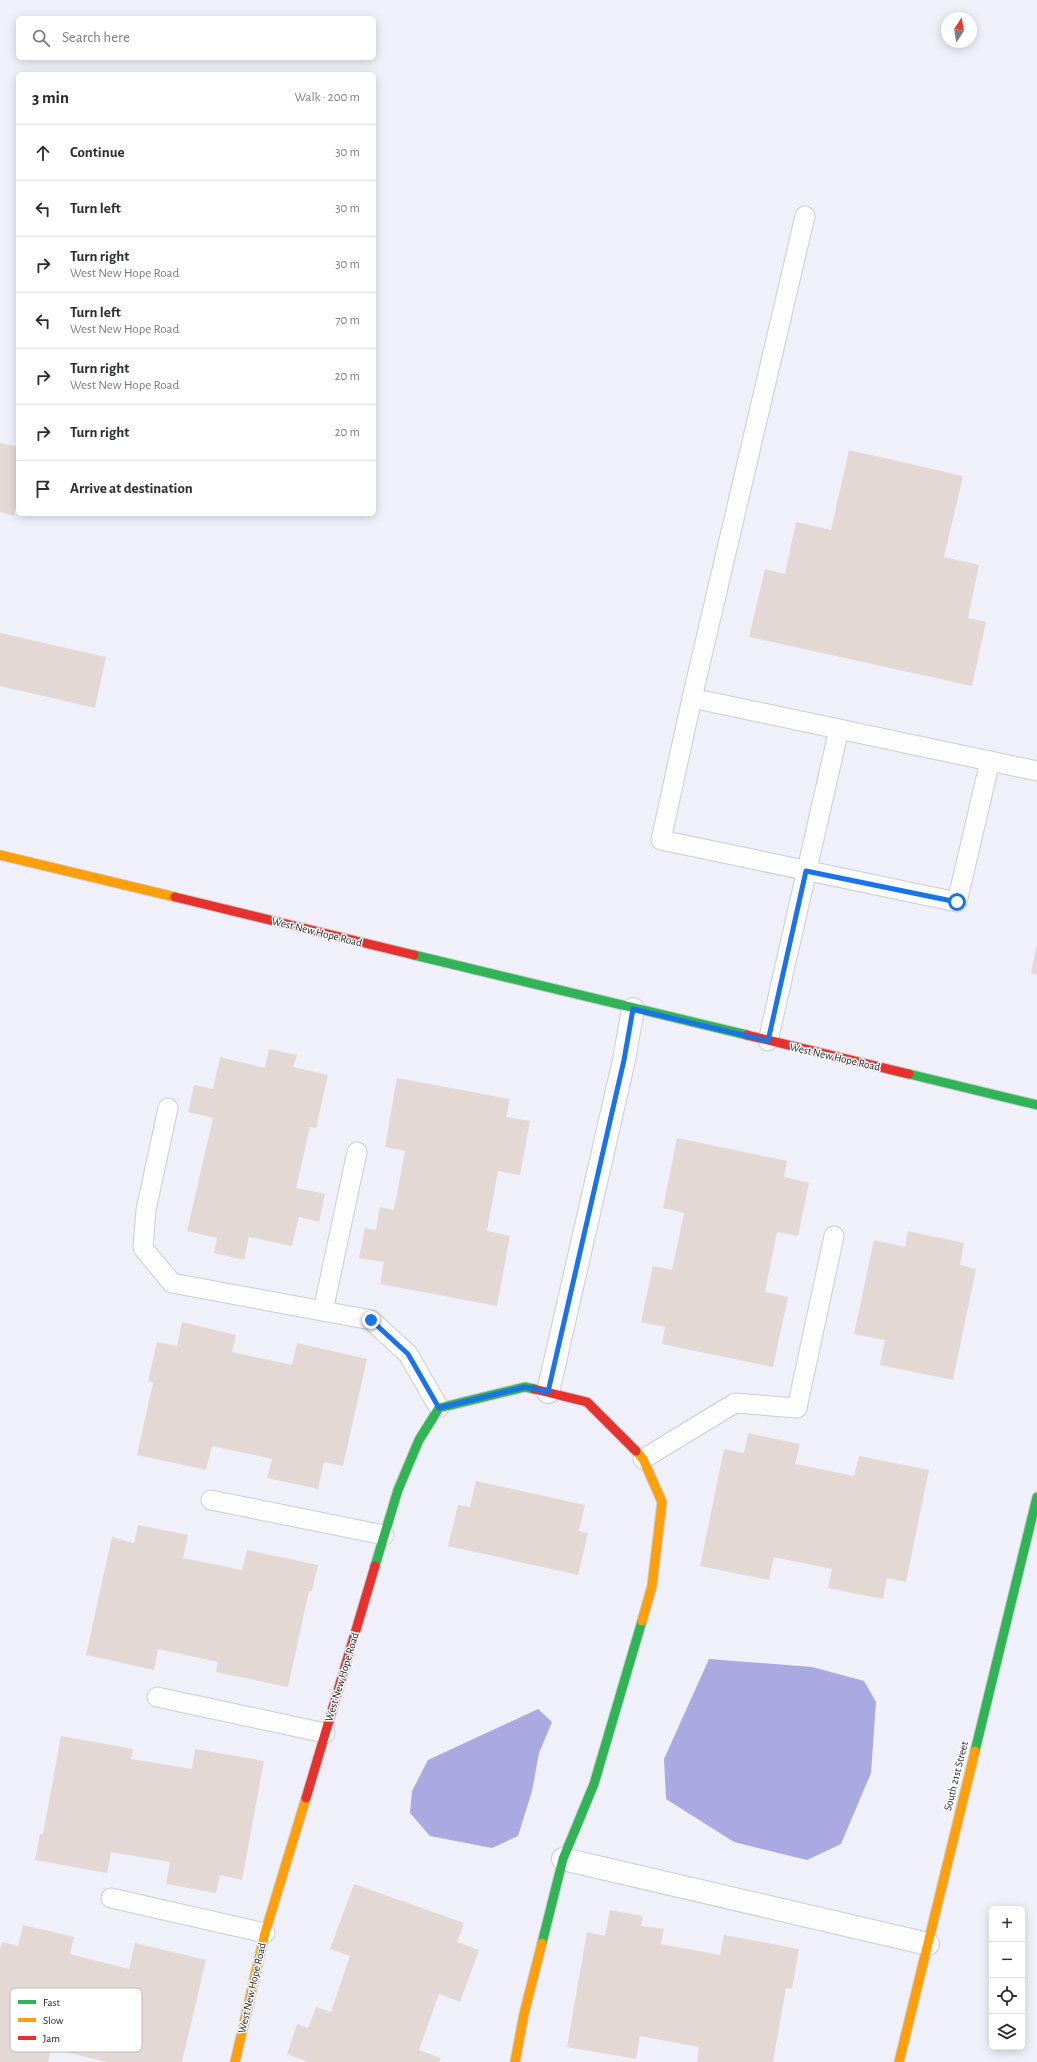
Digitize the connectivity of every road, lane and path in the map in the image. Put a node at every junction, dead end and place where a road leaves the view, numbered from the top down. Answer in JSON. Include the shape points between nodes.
{"nodes":[{"id":1,"x":805,"y":216,"type":"dead end"},
{"id":2,"x":692,"y":698,"type":"junction"},
{"id":3,"x":840,"y":729,"type":"junction"},
{"id":4,"x":990,"y":761,"type":"junction"},
{"id":5,"x":1037,"y":771,"type":"edge"},
{"id":6,"x":0,"y":855,"type":"edge"},
{"id":7,"x":806,"y":871,"type":"junction"},
{"id":8,"x":633,"y":1009,"type":"junction"},
{"id":9,"x":768,"y":1041,"type":"junction"},
{"id":10,"x":1037,"y":1105,"type":"edge"},
{"id":11,"x":168,"y":1108,"type":"dead end"},
{"id":12,"x":357,"y":1152,"type":"dead end"},
{"id":13,"x":834,"y":1236,"type":"dead end"},
{"id":14,"x":323,"y":1311,"type":"junction"},
{"id":15,"x":548,"y":1392,"type":"junction"},
{"id":16,"x":439,"y":1408,"type":"junction"},
{"id":17,"x":643,"y":1459,"type":"junction"},
{"id":18,"x":1037,"y":1497,"type":"edge"},
{"id":19,"x":211,"y":1500,"type":"dead end"},
{"id":20,"x":384,"y":1535,"type":"junction"},
{"id":21,"x":157,"y":1697,"type":"dead end"},
{"id":22,"x":325,"y":1733,"type":"junction"},
{"id":23,"x":563,"y":1858,"type":"junction"},
{"id":24,"x":112,"y":1898,"type":"dead end"},
{"id":25,"x":264,"y":1933,"type":"junction"},
{"id":26,"x":928,"y":1944,"type":"junction"},
{"id":27,"x":235,"y":2062,"type":"edge"},
{"id":28,"x":515,"y":2062,"type":"edge"},
{"id":29,"x":899,"y":2062,"type":"edge"}],
"edges":[{"from":1,"to":2,"type":"lane"},
{"from":2,"to":3,"type":"lane"},
{"from":2,"to":7,"type":"lane","via":[[661,840]]},
{"from":3,"to":4,"type":"lane"},
{"from":3,"to":7,"type":"lane"},
{"from":4,"to":5,"type":"lane"},
{"from":4,"to":7,"type":"lane","via":[[957,902]]},
{"from":6,"to":8,"type":"street","name":"West New Hope Road"},
{"from":7,"to":9,"type":"lane"},
{"from":8,"to":9,"type":"street","name":"West New Hope Road"},
{"from":8,"to":15,"type":"street","via":[[624,1060]]},
{"from":9,"to":10,"type":"street","name":"West New Hope Road"},
{"from":11,"to":14,"type":"lane","via":[[146,1210],[143,1248],[172,1283]]},
{"from":12,"to":14,"type":"lane"},
{"from":13,"to":17,"type":"lane","via":[[797,1408],[735,1403]]},
{"from":14,"to":16,"type":"lane","via":[[371,1320],[408,1354]]},
{"from":15,"to":16,"type":"street","via":[[525,1387]]},
{"from":15,"to":17,"type":"street","via":[[587,1402]]},
{"from":16,"to":20,"type":"street","name":"West New Hope Road","via":[[419,1440],[398,1490]]},
{"from":17,"to":23,"type":"street","via":[[662,1502],[652,1586],[594,1784]]},
{"from":18,"to":26,"type":"street","name":"South 21st Street"},
{"from":19,"to":20,"type":"lane"},
{"from":20,"to":22,"type":"street","name":"West New Hope Road"},
{"from":21,"to":22,"type":"lane"},
{"from":22,"to":25,"type":"street","name":"West New Hope Road"},
{"from":23,"to":26,"type":"street"},
{"from":23,"to":28,"type":"street","via":[[524,2014]]},
{"from":24,"to":25,"type":"lane"},
{"from":25,"to":27,"type":"street","name":"West New Hope Road"},
{"from":26,"to":29,"type":"street","name":"South 21st Street"}]}
